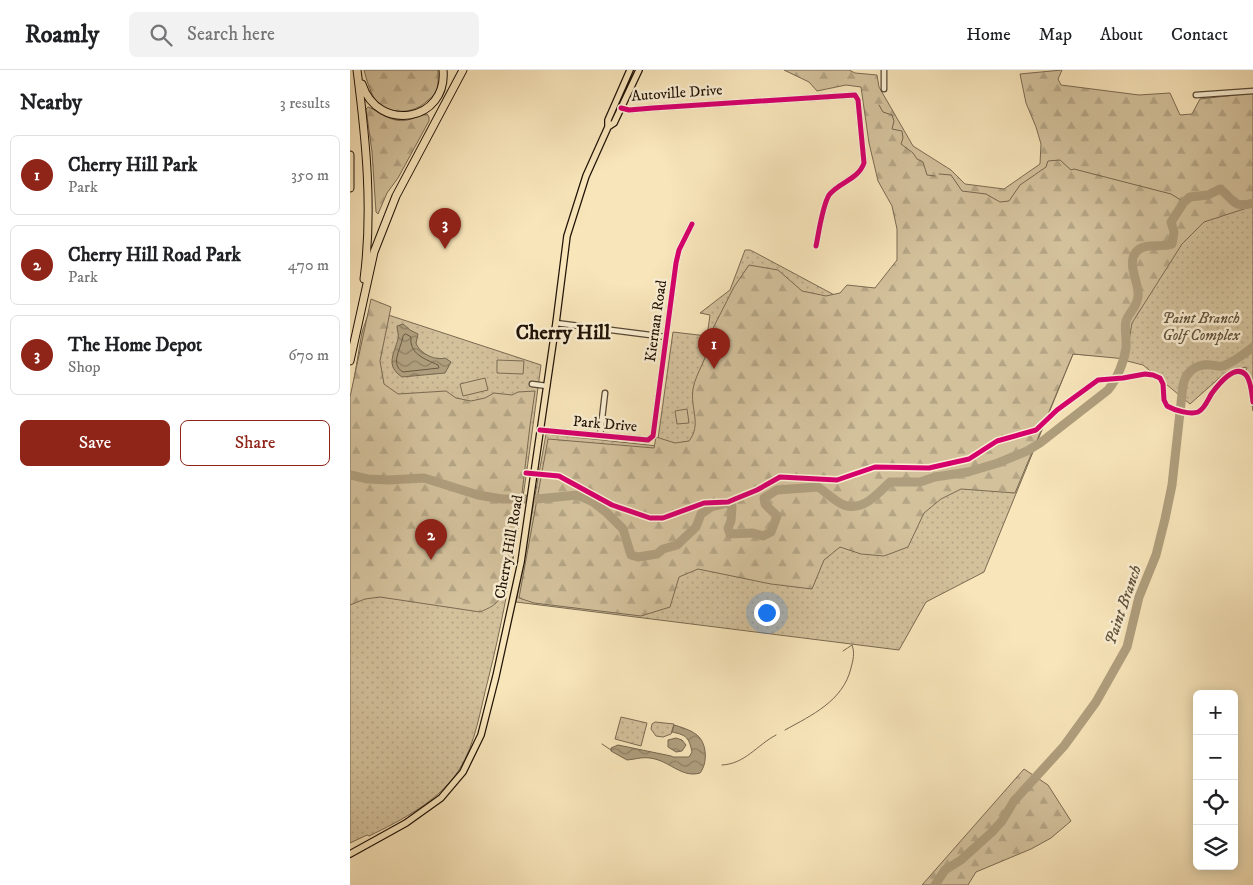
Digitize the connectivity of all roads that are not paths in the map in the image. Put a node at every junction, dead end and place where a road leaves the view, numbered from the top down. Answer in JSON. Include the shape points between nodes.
{"nodes":[{"id":1,"x":358,"y":70,"type":"edge"},
{"id":2,"x":443,"y":70,"type":"edge"},
{"id":3,"x":463,"y":70,"type":"edge"},
{"id":4,"x":630,"y":70,"type":"edge"},
{"id":5,"x":639,"y":70,"type":"edge"},
{"id":6,"x":884,"y":70,"type":"edge"},
{"id":7,"x":884,"y":88,"type":"dead end"},
{"id":8,"x":1253,"y":91,"type":"edge"},
{"id":9,"x":1196,"y":95,"type":"dead end"},
{"id":10,"x":621,"y":108,"type":"junction"},
{"id":11,"x":608,"y":127,"type":"junction"},
{"id":12,"x":350,"y":155,"type":"edge"},
{"id":13,"x":350,"y":188,"type":"edge"},
{"id":14,"x":692,"y":224,"type":"dead end"},
{"id":15,"x":816,"y":246,"type":"dead end"},
{"id":16,"x":360,"y":314,"type":"junction"},
{"id":17,"x":556,"y":323,"type":"junction"},
{"id":18,"x":666,"y":338,"type":"junction"},
{"id":19,"x":350,"y":362,"type":"edge"},
{"id":20,"x":532,"y":384,"type":"dead end"},
{"id":21,"x":547,"y":386,"type":"junction"},
{"id":22,"x":605,"y":393,"type":"dead end"},
{"id":23,"x":655,"y":424,"type":"joint"},
{"id":24,"x":540,"y":430,"type":"junction"},
{"id":25,"x":600,"y":436,"type":"junction"},
{"id":26,"x":350,"y":854,"type":"edge"}],
"edges":[{"from":1,"to":2,"type":"highway","via":[[364,90],[373,103],[387,113],[403,116],[420,112],[432,102],[441,89]]},
{"from":1,"to":16,"type":"highway","via":[[369,197]]},
{"from":3,"to":16,"type":"highway","via":[[388,214],[374,252]]},
{"from":4,"to":11,"type":"main road","name":"Cherry Hill Road","via":[[608,120]]},
{"from":5,"to":10,"type":"main road","name":"Cherry Hill Road"},
{"from":6,"to":7,"type":"street"},
{"from":8,"to":9,"type":"street"},
{"from":10,"to":11,"type":"main road","name":"Cherry Hill Road","via":[[614,123]]},
{"from":10,"to":15,"type":"street","name":"Autoville Drive","via":[[855,95],[859,105],[864,163],[852,178],[829,195]]},
{"from":11,"to":17,"type":"main road","name":"Cherry Hill Road","via":[[586,176],[569,228]]},
{"from":12,"to":13,"type":"highway"},
{"from":14,"to":18,"type":"street","name":"Kiernan Road","via":[[678,256]]},
{"from":16,"to":19,"type":"highway"},
{"from":17,"to":18,"type":"street"},
{"from":17,"to":21,"type":"main road","name":"Cherry Hill Road"},
{"from":18,"to":23,"type":"street","name":"Kiernan Road"},
{"from":20,"to":21,"type":"street"},
{"from":21,"to":24,"type":"main road","name":"Cherry Hill Road"},
{"from":22,"to":25,"type":"street"},
{"from":23,"to":25,"type":"street","name":"Park Drive","via":[[653,436],[648,440]]},
{"from":24,"to":25,"type":"street","name":"Park Drive"},
{"from":24,"to":26,"type":"main road","name":"Cherry Hill Road","via":[[509,618],[485,721],[475,749],[462,772],[433,805]]}]}
